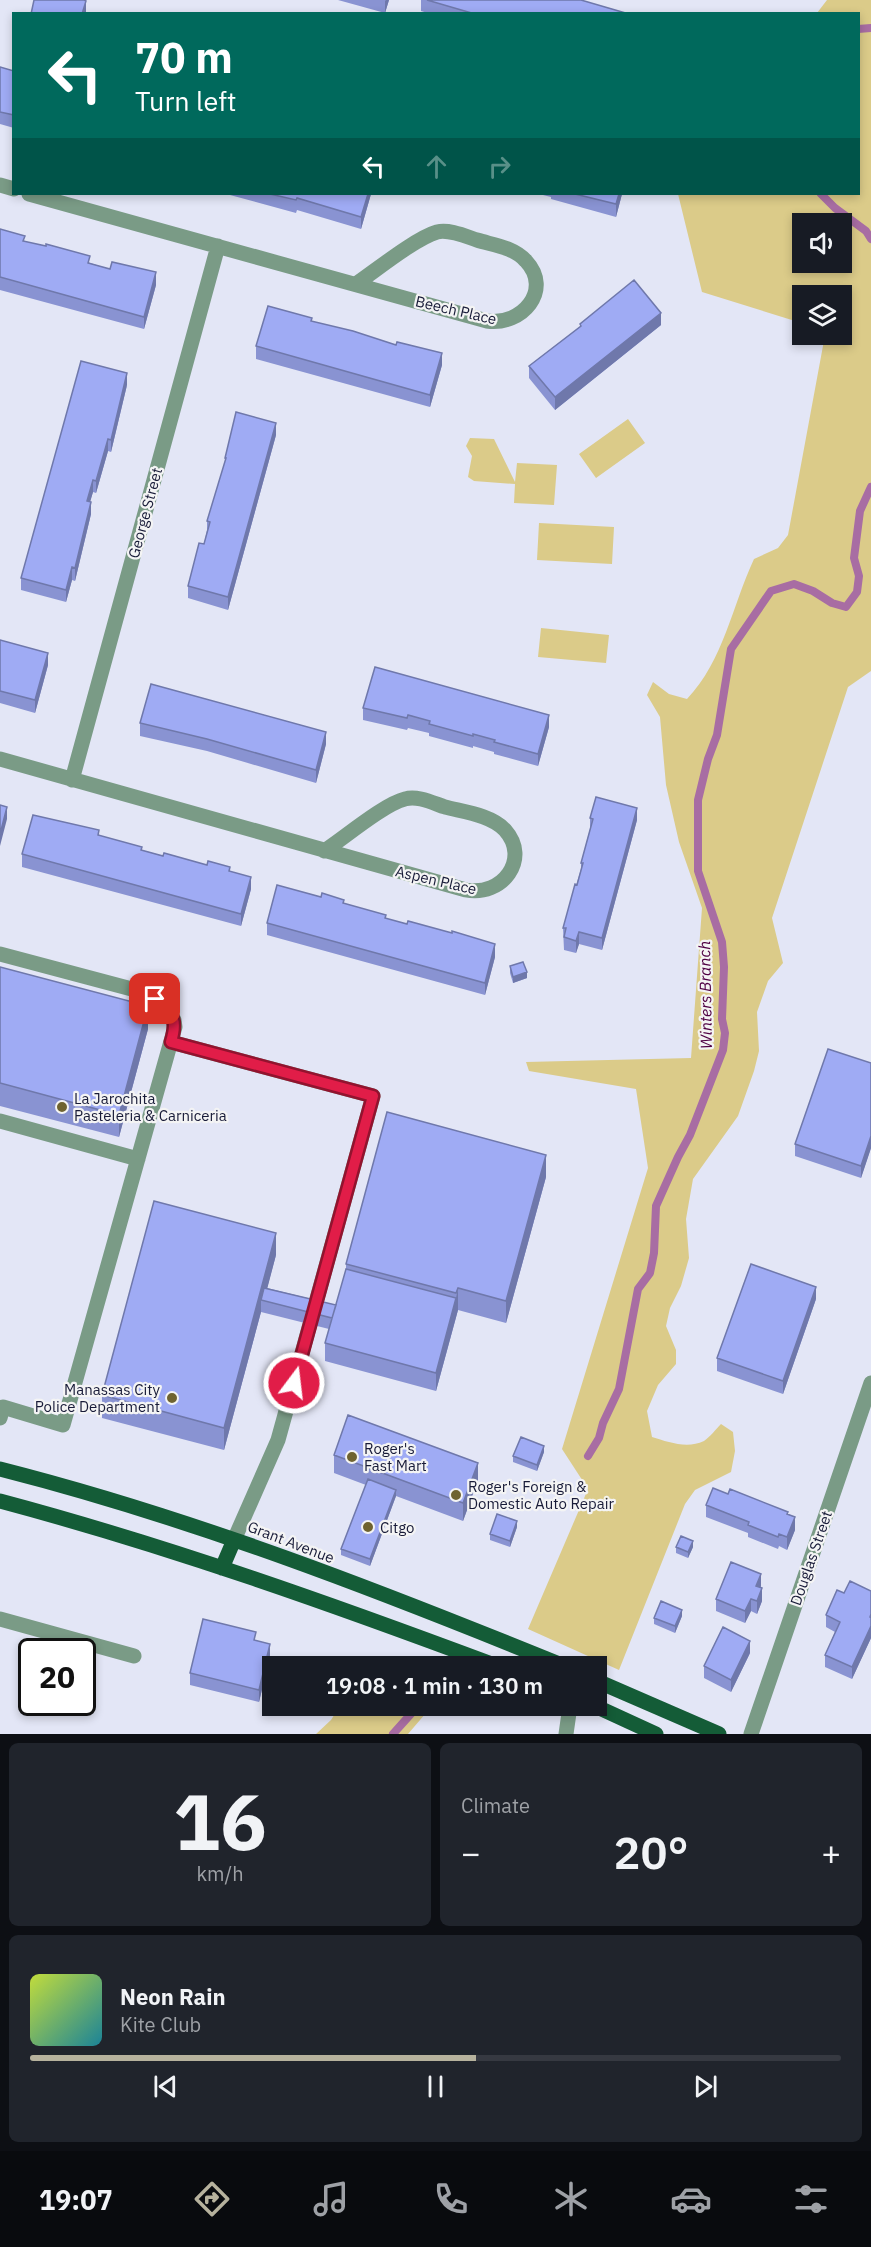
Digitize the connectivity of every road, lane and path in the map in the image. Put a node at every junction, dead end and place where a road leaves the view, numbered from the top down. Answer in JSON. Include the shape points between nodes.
{"nodes":[{"id":1,"x":33,"y":195,"type":"edge"},
{"id":2,"x":218,"y":246,"type":"junction"},
{"id":3,"x":356,"y":284,"type":"junction"},
{"id":4,"x":0,"y":759,"type":"edge"},
{"id":5,"x":72,"y":780,"type":"junction"},
{"id":6,"x":324,"y":851,"type":"junction"},
{"id":7,"x":0,"y":954,"type":"edge"},
{"id":8,"x":171,"y":1042,"type":"junction"},
{"id":9,"x":0,"y":1121,"type":"edge"},
{"id":10,"x":138,"y":1159,"type":"junction"},
{"id":11,"x":871,"y":1383,"type":"edge"},
{"id":12,"x":0,"y":1418,"type":"edge"},
{"id":13,"x":0,"y":1469,"type":"edge"},
{"id":14,"x":0,"y":1501,"type":"edge"},
{"id":15,"x":234,"y":1540,"type":"junction"},
{"id":16,"x":222,"y":1568,"type":"junction"},
{"id":17,"x":0,"y":1619,"type":"edge"},
{"id":18,"x":134,"y":1656,"type":"dead end"},
{"id":19,"x":469,"y":1656,"type":"edge"},
{"id":20,"x":540,"y":1656,"type":"edge"},
{"id":21,"x":607,"y":1685,"type":"edge"},
{"id":22,"x":607,"y":1712,"type":"edge"},
{"id":23,"x":569,"y":1716,"type":"edge"},
{"id":24,"x":566,"y":1734,"type":"edge"},
{"id":25,"x":656,"y":1734,"type":"edge"},
{"id":26,"x":718,"y":1734,"type":"edge"},
{"id":27,"x":751,"y":1734,"type":"edge"}],
"edges":[{"from":1,"to":2,"type":"street","name":"Beech Place"},
{"from":2,"to":3,"type":"street","name":"Beech Place"},
{"from":2,"to":5,"type":"street","name":"George Street"},
{"from":3,"to":3,"type":"street","name":"Beech Place","via":[[426,237],[442,231],[518,253],[530,266],[535,291],[518,317],[497,322]]},
{"from":4,"to":5,"type":"street","name":"Aspen Place"},
{"from":5,"to":6,"type":"street","name":"Aspen Place"},
{"from":6,"to":6,"type":"street","name":"Aspen Place","via":[[393,803],[410,798],[496,823],[511,839],[514,860],[511,871],[498,885],[476,892]]},
{"from":7,"to":8,"type":"street","via":[[143,992],[168,1010],[174,1020]]},
{"from":8,"to":10,"type":"street"},
{"from":8,"to":15,"type":"street","via":[[373,1096],[278,1440]]},
{"from":9,"to":10,"type":"street"},
{"from":10,"to":12,"type":"street","via":[[63,1425],[3,1407]]},
{"from":11,"to":27,"type":"street","name":"Douglas Street"},
{"from":13,"to":15,"type":"main road","name":"Grant Avenue","via":[[82,1490]]},
{"from":14,"to":16,"type":"main road"},
{"from":15,"to":16,"type":"main road"},
{"from":15,"to":20,"type":"main road","name":"Grant Avenue"},
{"from":16,"to":19,"type":"main road"},
{"from":17,"to":18,"type":"street"},
{"from":21,"to":26,"type":"main road"},
{"from":22,"to":25,"type":"main road"},
{"from":23,"to":24,"type":"street"}]}
